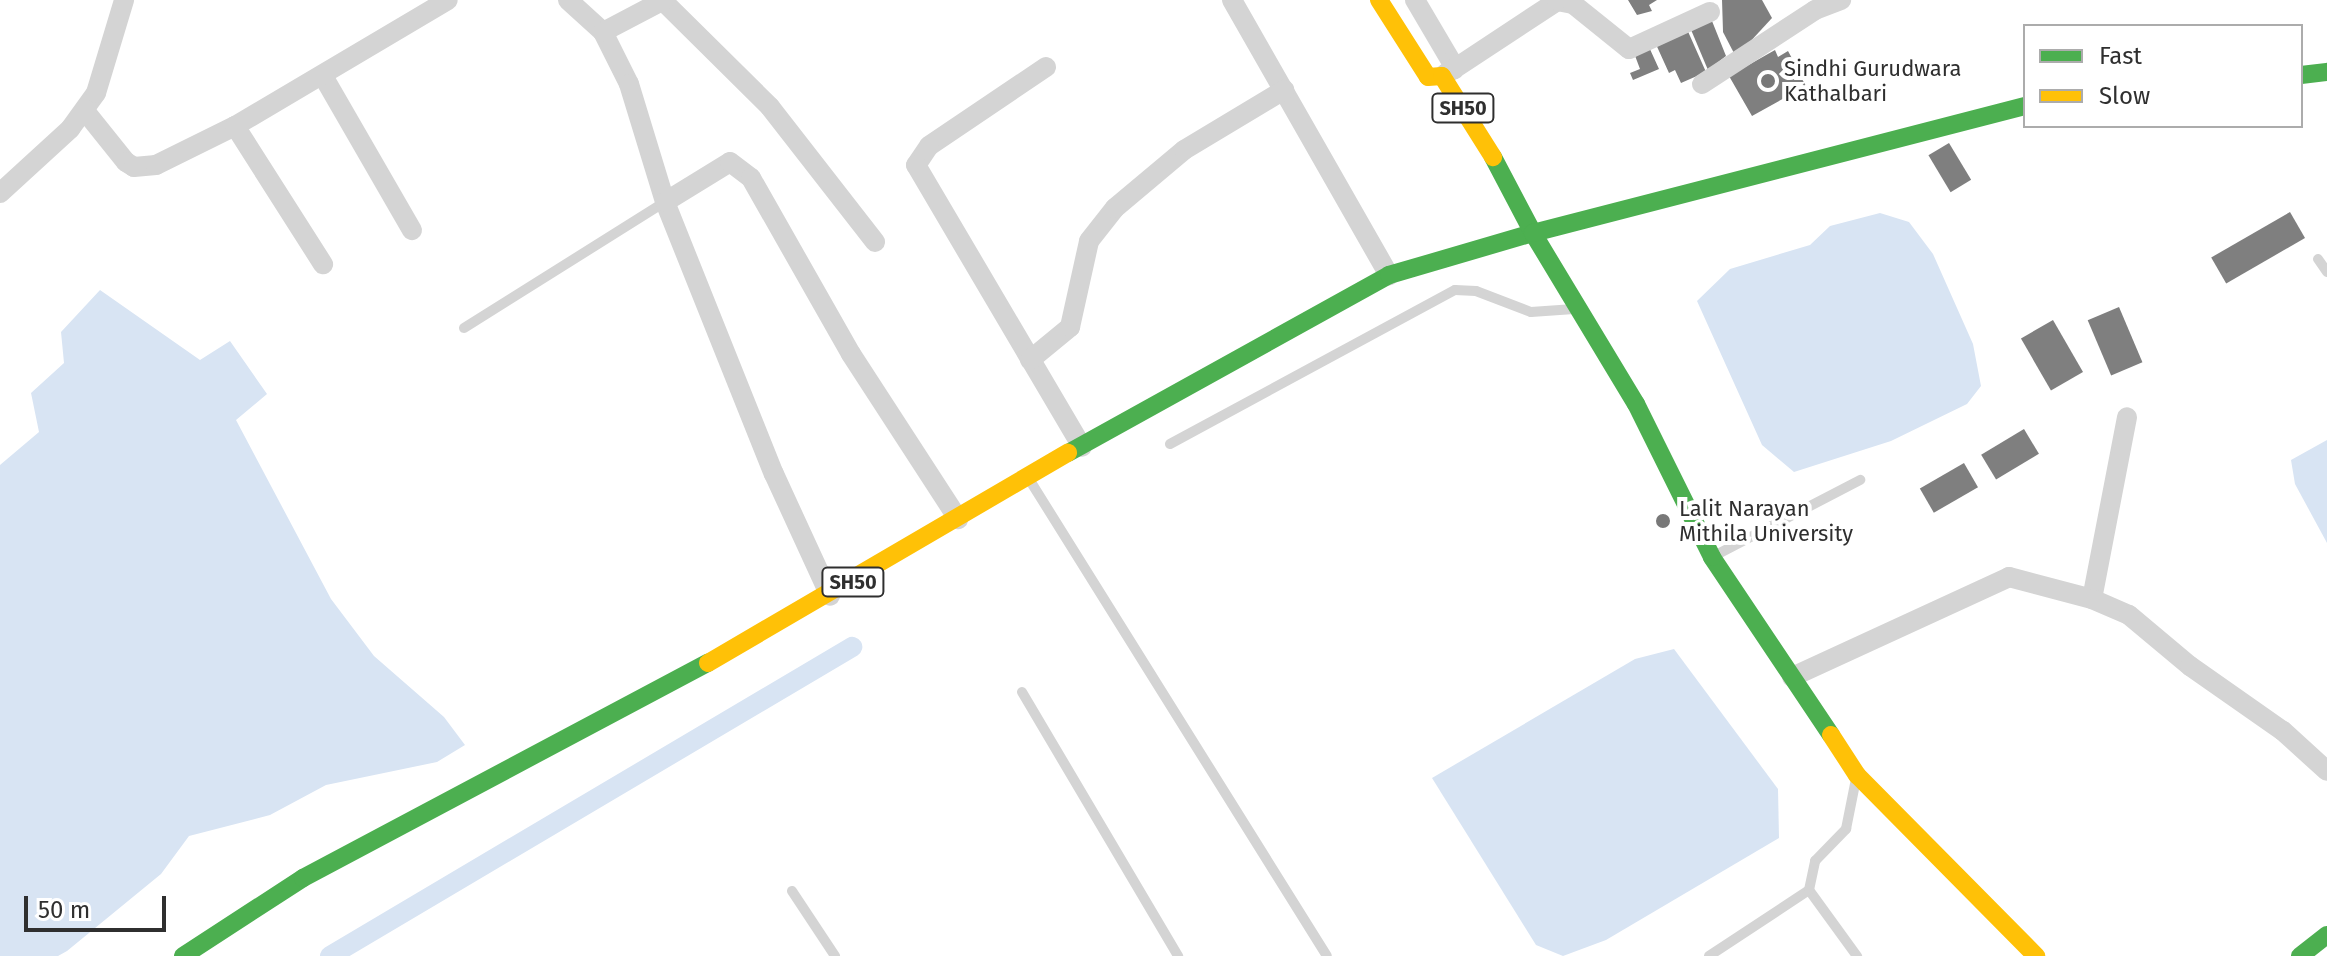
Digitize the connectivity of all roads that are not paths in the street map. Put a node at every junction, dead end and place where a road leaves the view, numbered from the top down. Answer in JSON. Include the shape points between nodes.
{"nodes":[{"id":1,"x":124,"y":0,"type":"edge"},
{"id":2,"x":448,"y":0,"type":"edge"},
{"id":3,"x":568,"y":0,"type":"edge"},
{"id":4,"x":663,"y":0,"type":"edge"},
{"id":5,"x":1232,"y":0,"type":"edge"},
{"id":6,"x":1379,"y":0,"type":"edge"},
{"id":7,"x":1396,"y":0,"type":"edge"},
{"id":8,"x":1415,"y":0,"type":"edge"},
{"id":9,"x":1841,"y":0,"type":"edge"},
{"id":10,"x":1710,"y":12,"type":"dead end"},
{"id":11,"x":603,"y":32,"type":"junction"},
{"id":12,"x":1046,"y":67,"type":"dead end"},
{"id":13,"x":2327,"y":72,"type":"edge"},
{"id":14,"x":1448,"y":73,"type":"junction"},
{"id":15,"x":2303,"y":75,"type":"edge"},
{"id":16,"x":323,"y":76,"type":"junction"},
{"id":17,"x":1702,"y":84,"type":"dead end"},
{"id":18,"x":1284,"y":90,"type":"junction"},
{"id":19,"x":2023,"y":107,"type":"edge"},
{"id":20,"x":85,"y":111,"type":"junction"},
{"id":21,"x":235,"y":126,"type":"junction"},
{"id":22,"x":0,"y":193,"type":"edge"},
{"id":23,"x":665,"y":202,"type":"junction"},
{"id":24,"x":412,"y":230,"type":"dead end"},
{"id":25,"x":1533,"y":233,"type":"junction"},
{"id":26,"x":875,"y":242,"type":"dead end"},
{"id":27,"x":2318,"y":259,"type":"dead end"},
{"id":28,"x":323,"y":264,"type":"dead end"},
{"id":29,"x":2327,"y":272,"type":"edge"},
{"id":30,"x":1389,"y":275,"type":"junction"},
{"id":31,"x":1580,"y":308,"type":"junction"},
{"id":32,"x":464,"y":328,"type":"dead end"},
{"id":33,"x":1030,"y":360,"type":"junction"},
{"id":34,"x":2127,"y":417,"type":"dead end"},
{"id":35,"x":1170,"y":444,"type":"dead end"},
{"id":36,"x":1082,"y":447,"type":"junction"},
{"id":37,"x":1027,"y":476,"type":"junction"},
{"id":38,"x":1860,"y":480,"type":"dead end"},
{"id":39,"x":958,"y":519,"type":"junction"},
{"id":40,"x":1712,"y":557,"type":"junction"},
{"id":41,"x":830,"y":596,"type":"junction"},
{"id":42,"x":2092,"y":599,"type":"junction"},
{"id":43,"x":1792,"y":677,"type":"junction"},
{"id":44,"x":1022,"y":692,"type":"dead end"},
{"id":45,"x":2327,"y":771,"type":"edge"},
{"id":46,"x":1857,"y":775,"type":"junction"},
{"id":47,"x":1809,"y":890,"type":"junction"},
{"id":48,"x":792,"y":891,"type":"dead end"},
{"id":49,"x":2327,"y":935,"type":"edge"},
{"id":50,"x":183,"y":956,"type":"edge"},
{"id":51,"x":835,"y":956,"type":"edge"},
{"id":52,"x":1178,"y":956,"type":"edge"},
{"id":53,"x":1327,"y":956,"type":"edge"},
{"id":54,"x":1709,"y":956,"type":"edge"},
{"id":55,"x":1857,"y":956,"type":"edge"},
{"id":56,"x":2036,"y":956,"type":"edge"},
{"id":57,"x":2300,"y":956,"type":"edge"}],
"edges":[{"from":1,"to":20,"type":"street","via":[[101,81]]},
{"from":2,"to":16,"type":"street"},
{"from":3,"to":11,"type":"street"},
{"from":4,"to":11,"type":"street"},
{"from":4,"to":26,"type":"street","via":[[770,107]]},
{"from":5,"to":18,"type":"street"},
{"from":6,"to":14,"type":"main road","number":"SH50","via":[[1428,77]]},
{"from":7,"to":14,"type":"main road"},
{"from":8,"to":14,"type":"street"},
{"from":9,"to":17,"type":"street","via":[[1815,10]]},
{"from":10,"to":14,"type":"street","via":[[1629,49],[1573,4],[1557,1]]},
{"from":11,"to":23,"type":"street","via":[[629,84]]},
{"from":12,"to":33,"type":"street","via":[[929,146],[916,165]]},
{"from":13,"to":15,"type":"main road"},
{"from":14,"to":25,"type":"main road","number":"SH50"},
{"from":16,"to":21,"type":"street"},
{"from":16,"to":24,"type":"street"},
{"from":18,"to":30,"type":"street"},
{"from":18,"to":33,"type":"street","via":[[1184,150],[1115,208],[1089,241],[1070,327]]},
{"from":19,"to":25,"type":"main road"},
{"from":20,"to":21,"type":"street","via":[[134,167],[156,165]]},
{"from":20,"to":22,"type":"street"},
{"from":21,"to":28,"type":"street"},
{"from":23,"to":32,"type":"lane"},
{"from":23,"to":39,"type":"street","via":[[730,162],[751,178],[851,354]]},
{"from":23,"to":41,"type":"street","via":[[774,474]]},
{"from":25,"to":30,"type":"main road","number":"SH50"},
{"from":25,"to":31,"type":"main road"},
{"from":27,"to":29,"type":"lane"},
{"from":30,"to":36,"type":"main road","number":"SH50"},
{"from":31,"to":35,"type":"lane","via":[[1531,312],[1476,291],[1455,290]]},
{"from":31,"to":40,"type":"main road","via":[[1636,404]]},
{"from":33,"to":36,"type":"street"},
{"from":34,"to":42,"type":"street"},
{"from":36,"to":37,"type":"main road","number":"SH50"},
{"from":37,"to":39,"type":"main road","number":"SH50"},
{"from":37,"to":53,"type":"lane"},
{"from":38,"to":40,"type":"lane"},
{"from":39,"to":41,"type":"main road","number":"SH50"},
{"from":40,"to":43,"type":"main road"},
{"from":41,"to":50,"type":"main road","number":"SH50","via":[[303,878]]},
{"from":42,"to":43,"type":"street","via":[[2009,577],[1989,581]]},
{"from":42,"to":45,"type":"street","via":[[2148,627],[2190,666],[2283,731]]},
{"from":43,"to":46,"type":"main road"},
{"from":44,"to":52,"type":"lane"},
{"from":46,"to":47,"type":"lane","via":[[1846,829],[1815,861]]},
{"from":46,"to":56,"type":"main road"},
{"from":47,"to":54,"type":"lane"},
{"from":47,"to":55,"type":"lane"},
{"from":48,"to":51,"type":"lane"},
{"from":49,"to":57,"type":"main road"}]}
